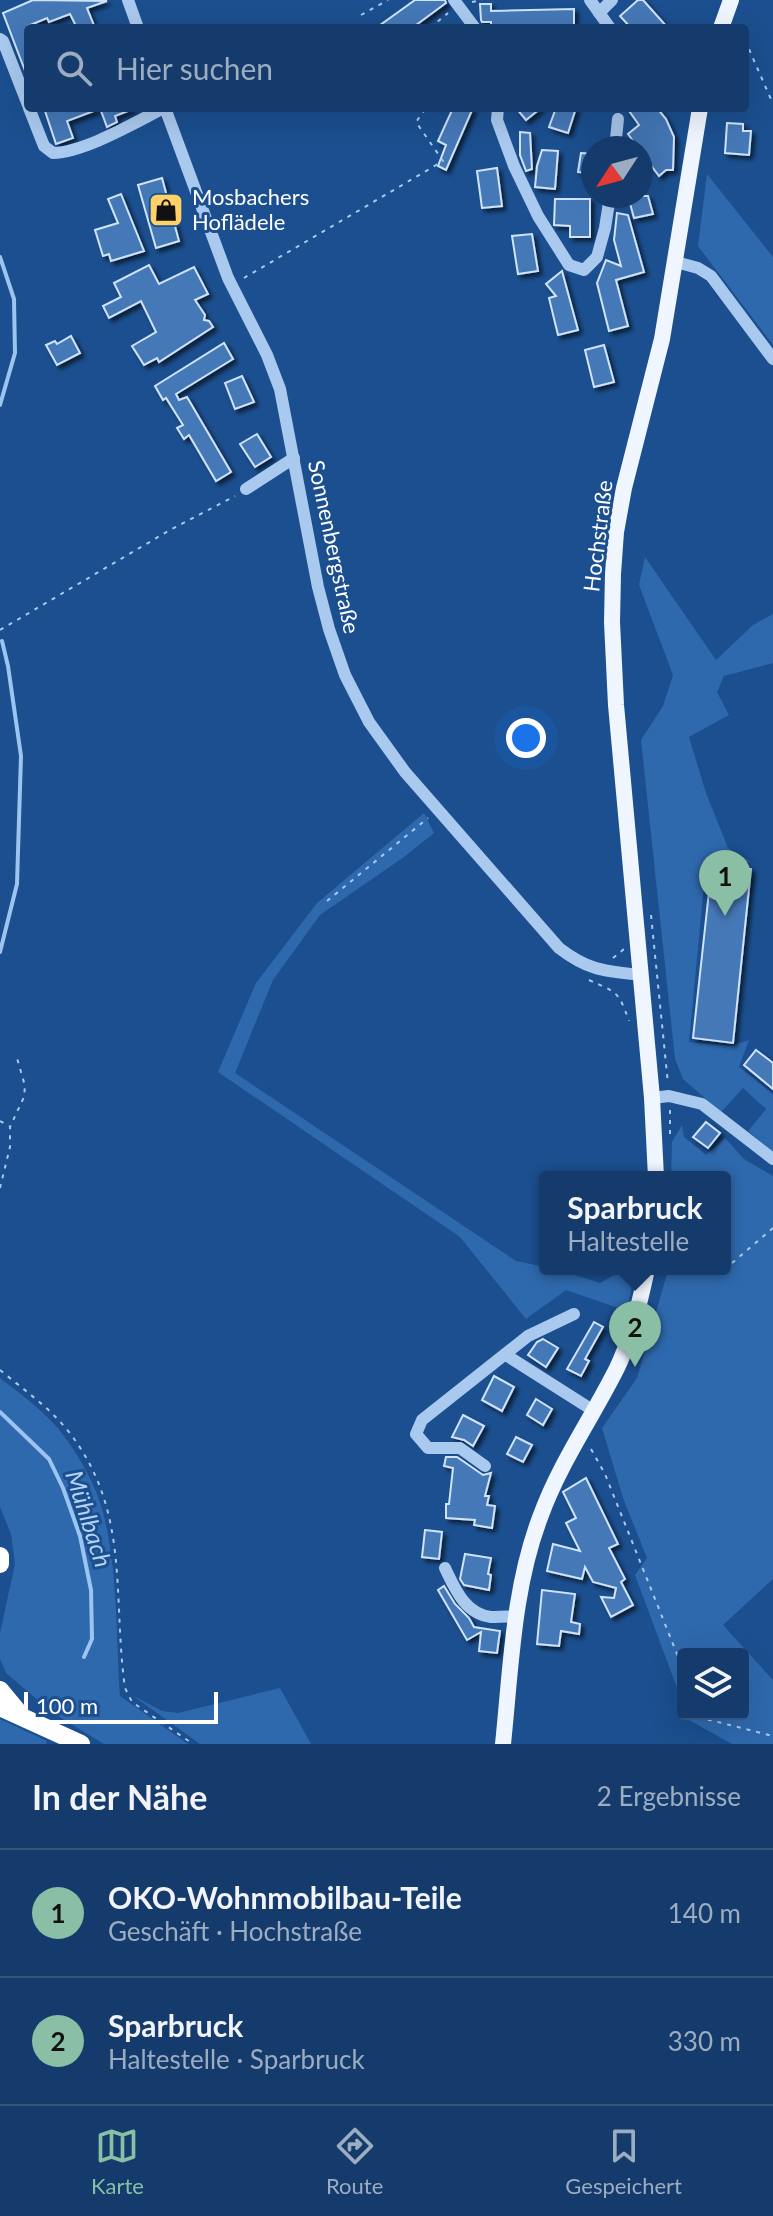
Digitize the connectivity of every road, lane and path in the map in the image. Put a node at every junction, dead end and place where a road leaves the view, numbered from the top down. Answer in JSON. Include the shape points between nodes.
{"nodes":[{"id":1,"x":128,"y":0,"type":"edge"},
{"id":2,"x":388,"y":0,"type":"edge"},
{"id":3,"x":454,"y":0,"type":"edge"},
{"id":4,"x":590,"y":0,"type":"edge"},
{"id":5,"x":612,"y":0,"type":"edge"},
{"id":6,"x":731,"y":0,"type":"edge"},
{"id":7,"x":361,"y":15,"type":"dead end"},
{"id":8,"x":602,"y":22,"type":"edge"},
{"id":9,"x":137,"y":24,"type":"edge"},
{"id":10,"x":472,"y":24,"type":"edge"},
{"id":11,"x":722,"y":24,"type":"edge"},
{"id":12,"x":0,"y":39,"type":"edge"},
{"id":13,"x":749,"y":49,"type":"edge"},
{"id":14,"x":24,"y":94,"type":"edge"},
{"id":15,"x":773,"y":104,"type":"edge"},
{"id":16,"x":31,"y":112,"type":"edge"},
{"id":17,"x":157,"y":112,"type":"edge"},
{"id":18,"x":166,"y":112,"type":"edge"},
{"id":19,"x":423,"y":112,"type":"edge"},
{"id":20,"x":498,"y":112,"type":"edge"},
{"id":21,"x":697,"y":112,"type":"edge"},
{"id":22,"x":618,"y":119,"type":"dead end"},
{"id":23,"x":616,"y":136,"type":"edge"},
{"id":24,"x":608,"y":208,"type":"edge"},
{"id":25,"x":676,"y":262,"type":"junction"},
{"id":26,"x":243,"y":279,"type":"dead end"},
{"id":27,"x":773,"y":359,"type":"edge"},
{"id":28,"x":294,"y":458,"type":"junction"},
{"id":29,"x":246,"y":489,"type":"joint"},
{"id":30,"x":0,"y":630,"type":"edge"},
{"id":31,"x":430,"y":816,"type":"dead end"},
{"id":32,"x":327,"y":901,"type":"dead end"},
{"id":33,"x":650,"y":905,"type":"dead end"},
{"id":34,"x":624,"y":948,"type":"dead end"},
{"id":35,"x":612,"y":959,"type":"dead end"},
{"id":36,"x":641,"y":975,"type":"junction"},
{"id":37,"x":587,"y":979,"type":"dead end"},
{"id":38,"x":614,"y":991,"type":"dead end"},
{"id":39,"x":17,"y":1058,"type":"dead end"},
{"id":40,"x":661,"y":1097,"type":"junction"},
{"id":41,"x":0,"y":1121,"type":"edge"},
{"id":42,"x":10,"y":1127,"type":"junction"},
{"id":43,"x":773,"y":1159,"type":"edge"},
{"id":44,"x":656,"y":1171,"type":"edge"},
{"id":45,"x":0,"y":1188,"type":"edge"},
{"id":46,"x":773,"y":1228,"type":"edge"},
{"id":47,"x":732,"y":1263,"type":"dead end"},
{"id":48,"x":645,"y":1275,"type":"edge"},
{"id":49,"x":574,"y":1314,"type":"dead end"},
{"id":50,"x":506,"y":1355,"type":"junction"},
{"id":51,"x":0,"y":1370,"type":"edge"},
{"id":52,"x":594,"y":1411,"type":"junction"},
{"id":53,"x":578,"y":1437,"type":"junction"},
{"id":54,"x":485,"y":1466,"type":"dead end"},
{"id":55,"x":0,"y":1556,"type":"edge"},
{"id":56,"x":0,"y":1564,"type":"edge"},
{"id":57,"x":445,"y":1568,"type":"dead end"},
{"id":58,"x":517,"y":1617,"type":"junction"},
{"id":59,"x":677,"y":1654,"type":"edge"},
{"id":60,"x":0,"y":1690,"type":"edge"},
{"id":61,"x":0,"y":1707,"type":"edge"},
{"id":62,"x":24,"y":1718,"type":"junction"},
{"id":63,"x":710,"y":1720,"type":"edge"},
{"id":64,"x":773,"y":1736,"type":"edge"},
{"id":65,"x":81,"y":1744,"type":"edge"},
{"id":66,"x":193,"y":1744,"type":"edge"},
{"id":67,"x":503,"y":1744,"type":"edge"}],
"edges":[{"from":1,"to":9,"type":"street"},
{"from":2,"to":7,"type":"path"},
{"from":3,"to":10,"type":"street"},
{"from":4,"to":8,"type":"street"},
{"from":5,"to":8,"type":"street"},
{"from":6,"to":11,"type":"main road"},
{"from":12,"to":14,"type":"street"},
{"from":13,"to":15,"type":"path"},
{"from":16,"to":17,"type":"street","via":[[44,146],[65,153]]},
{"from":18,"to":28,"type":"street","name":"Sonnenbergstraße","via":[[228,278],[280,389]]},
{"from":19,"to":26,"type":"path","via":[[416,122],[443,161]]},
{"from":20,"to":24,"type":"street","via":[[514,166],[569,265],[584,270],[597,257]]},
{"from":21,"to":25,"type":"main road","name":"Hochstraße"},
{"from":22,"to":23,"type":"street"},
{"from":25,"to":27,"type":"street","via":[[711,276]]},
{"from":25,"to":36,"type":"main road","name":"Hochstraße","via":[[624,488],[613,574],[616,705]]},
{"from":28,"to":29,"type":"street"},
{"from":28,"to":36,"type":"street","name":"Sonnenbergstraße","via":[[329,629],[369,722],[405,772],[559,948],[599,970]]},
{"from":29,"to":30,"type":"path"},
{"from":31,"to":32,"type":"path"},
{"from":33,"to":40,"type":"path"},
{"from":34,"to":35,"type":"path"},
{"from":36,"to":40,"type":"main road","name":"Hochstraße"},
{"from":37,"to":38,"type":"path"},
{"from":39,"to":42,"type":"path","via":[[24,1097]]},
{"from":40,"to":43,"type":"street","via":[[702,1104]]},
{"from":40,"to":44,"type":"main road","name":"Hochstraße"},
{"from":41,"to":42,"type":"path"},
{"from":42,"to":45,"type":"path"},
{"from":46,"to":47,"type":"path"},
{"from":48,"to":52,"type":"main road","via":[[618,1365]]},
{"from":49,"to":50,"type":"street","via":[[528,1336]]},
{"from":50,"to":52,"type":"street"},
{"from":50,"to":54,"type":"street","via":[[422,1420],[416,1434],[428,1448],[460,1448]]},
{"from":51,"to":66,"type":"path","via":[[38,1400],[87,1459],[107,1504],[114,1544],[125,1688],[132,1702]]},
{"from":52,"to":53,"type":"main road"},
{"from":53,"to":58,"type":"main road","via":[[533,1535]]},
{"from":53,"to":59,"type":"path","via":[[605,1474]]},
{"from":55,"to":56,"type":"highway"},
{"from":57,"to":58,"type":"street","via":[[473,1611]]},
{"from":58,"to":67,"type":"main road"},
{"from":60,"to":62,"type":"highway"},
{"from":61,"to":62,"type":"highway"},
{"from":62,"to":65,"type":"highway"},
{"from":63,"to":64,"type":"path"}]}
